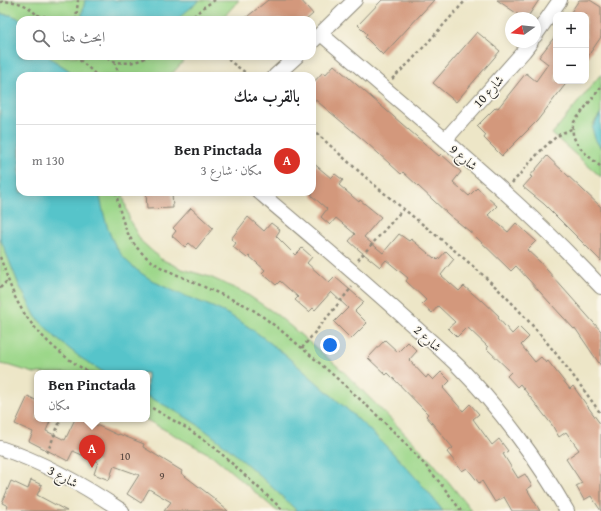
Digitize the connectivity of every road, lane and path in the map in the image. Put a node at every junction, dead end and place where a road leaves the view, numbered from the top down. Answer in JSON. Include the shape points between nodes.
{"nodes":[{"id":1,"x":78,"y":0,"type":"edge"},
{"id":2,"x":215,"y":0,"type":"edge"},
{"id":3,"x":355,"y":0,"type":"edge"},
{"id":4,"x":466,"y":0,"type":"edge"},
{"id":5,"x":560,"y":0,"type":"edge"},
{"id":6,"x":0,"y":2,"type":"edge"},
{"id":7,"x":37,"y":16,"type":"edge"},
{"id":8,"x":76,"y":16,"type":"edge"},
{"id":9,"x":194,"y":16,"type":"edge"},
{"id":10,"x":541,"y":27,"type":"edge"},
{"id":11,"x":316,"y":38,"type":"edge"},
{"id":12,"x":526,"y":48,"type":"edge"},
{"id":13,"x":80,"y":60,"type":"edge"},
{"id":14,"x":139,"y":60,"type":"edge"},
{"id":15,"x":228,"y":60,"type":"edge"},
{"id":16,"x":293,"y":60,"type":"edge"},
{"id":17,"x":114,"y":61,"type":"joint"},
{"id":18,"x":93,"y":72,"type":"edge"},
{"id":19,"x":118,"y":72,"type":"edge"},
{"id":20,"x":245,"y":72,"type":"edge"},
{"id":21,"x":279,"y":72,"type":"edge"},
{"id":22,"x":383,"y":87,"type":"junction"},
{"id":23,"x":601,"y":87,"type":"edge"},
{"id":24,"x":572,"y":129,"type":"junction"},
{"id":25,"x":316,"y":133,"type":"edge"},
{"id":26,"x":445,"y":140,"type":"junction"},
{"id":27,"x":601,"y":167,"type":"edge"},
{"id":28,"x":504,"y":192,"type":"junction"},
{"id":29,"x":117,"y":196,"type":"edge"},
{"id":30,"x":265,"y":196,"type":"edge"},
{"id":31,"x":404,"y":208,"type":"junction"},
{"id":32,"x":0,"y":257,"type":"edge"},
{"id":33,"x":355,"y":273,"type":"junction"},
{"id":34,"x":8,"y":280,"type":"junction"},
{"id":35,"x":601,"y":287,"type":"edge"},
{"id":36,"x":0,"y":288,"type":"edge"},
{"id":37,"x":302,"y":348,"type":"junction"},
{"id":38,"x":82,"y":369,"type":"edge"},
{"id":39,"x":150,"y":407,"type":"edge"},
{"id":40,"x":601,"y":414,"type":"edge"},
{"id":41,"x":60,"y":422,"type":"edge"},
{"id":42,"x":0,"y":448,"type":"edge"},
{"id":43,"x":42,"y":465,"type":"junction"},
{"id":44,"x":122,"y":511,"type":"edge"},
{"id":45,"x":284,"y":511,"type":"edge"},
{"id":46,"x":461,"y":511,"type":"edge"},
{"id":47,"x":567,"y":511,"type":"edge"}],
"edges":[{"from":1,"to":8,"type":"path"},
{"from":2,"to":9,"type":"path"},
{"from":3,"to":11,"type":"street"},
{"from":4,"to":22,"type":"path"},
{"from":5,"to":10,"type":"street"},
{"from":6,"to":7,"type":"path","via":[[16,1],[24,4]]},
{"from":11,"to":22,"type":"street","name":"شارع 9"},
{"from":12,"to":26,"type":"street","name":"شارع 10"},
{"from":13,"to":18,"type":"path"},
{"from":14,"to":17,"type":"path","via":[[131,63]]},
{"from":15,"to":20,"type":"path"},
{"from":16,"to":21,"type":"street"},
{"from":17,"to":19,"type":"path"},
{"from":22,"to":26,"type":"street","name":"شارع 9"},
{"from":23,"to":24,"type":"path"},
{"from":24,"to":27,"type":"path","via":[[575,141]]},
{"from":24,"to":28,"type":"path","via":[[561,132],[552,139]]},
{"from":25,"to":31,"type":"path"},
{"from":26,"to":28,"type":"street","name":"شارع 9"},
{"from":28,"to":35,"type":"street","name":"شارع 9","via":[[553,236]]},
{"from":29,"to":37,"type":"path","via":[[133,243],[152,263],[247,306]]},
{"from":30,"to":33,"type":"street","name":"شارع 2"},
{"from":31,"to":33,"type":"path"},
{"from":31,"to":40,"type":"path","via":[[489,281],[524,316]]},
{"from":32,"to":34,"type":"path"},
{"from":33,"to":37,"type":"path"},
{"from":33,"to":47,"type":"street","name":"شارع 2","via":[[458,366],[502,417]]},
{"from":34,"to":36,"type":"path"},
{"from":34,"to":38,"type":"path","via":[[37,331]]},
{"from":37,"to":46,"type":"path","via":[[386,424],[434,476]]},
{"from":39,"to":45,"type":"path","via":[[215,448]]},
{"from":41,"to":43,"type":"path"},
{"from":42,"to":43,"type":"street","name":"شارع 3"},
{"from":43,"to":44,"type":"street","name":"شارع 3","via":[[100,496]]}]}
